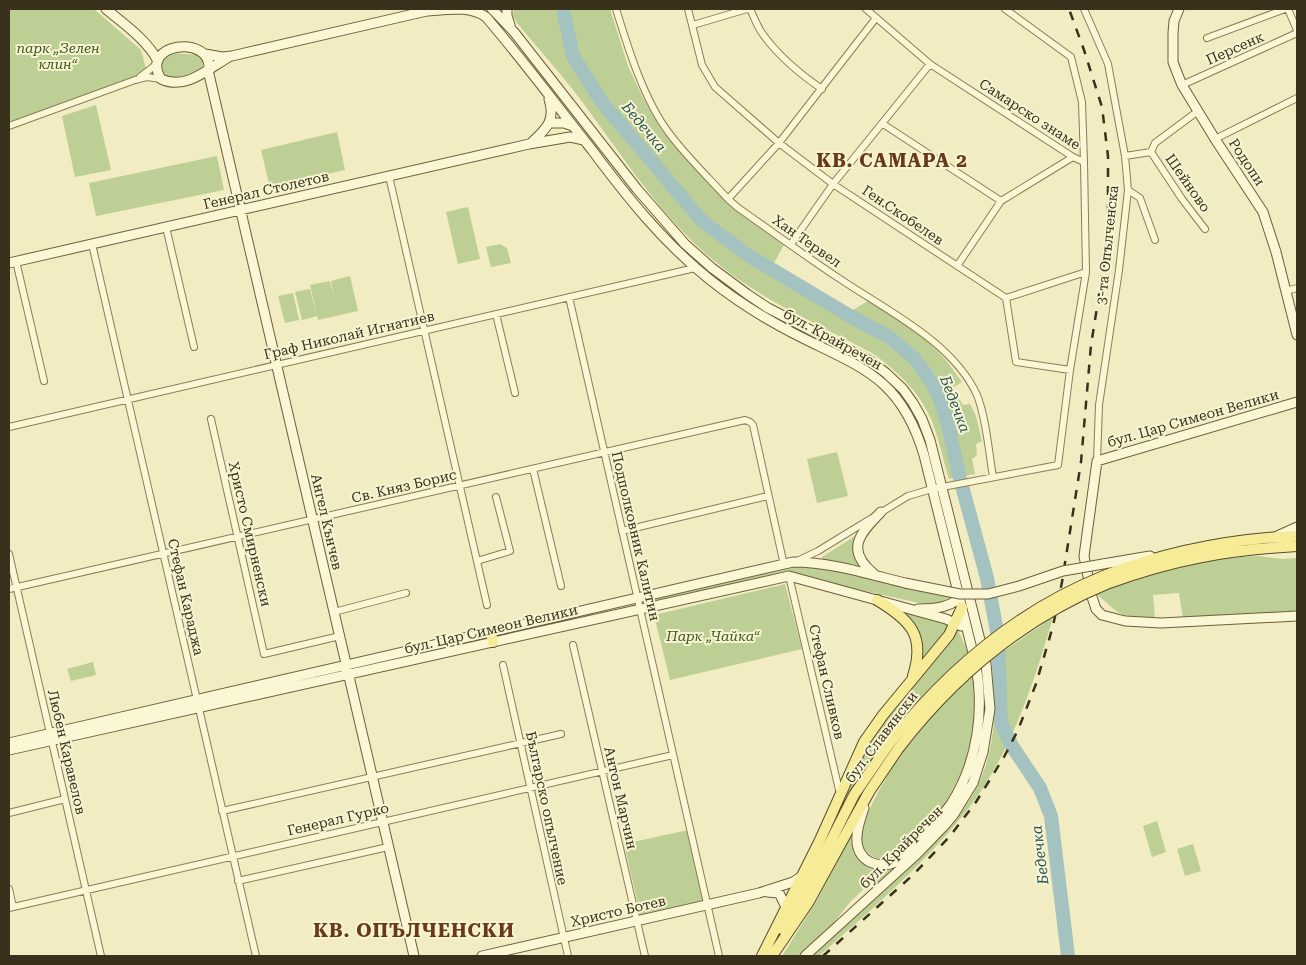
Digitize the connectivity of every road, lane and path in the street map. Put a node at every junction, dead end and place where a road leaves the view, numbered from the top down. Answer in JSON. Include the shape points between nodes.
{"nodes":[{"id":1,"x":106,"y":9,"type":"edge"},
{"id":2,"x":438,"y":9,"type":"edge"},
{"id":3,"x":488,"y":9,"type":"edge"},
{"id":4,"x":492,"y":9,"type":"edge"},
{"id":5,"x":507,"y":9,"type":"edge"},
{"id":6,"x":616,"y":9,"type":"edge"},
{"id":7,"x":688,"y":9,"type":"edge"},
{"id":8,"x":748,"y":9,"type":"edge"},
{"id":9,"x":866,"y":9,"type":"edge"},
{"id":10,"x":1005,"y":9,"type":"edge"},
{"id":11,"x":1084,"y":9,"type":"edge"},
{"id":12,"x":1179,"y":9,"type":"edge"},
{"id":13,"x":1287,"y":9,"type":"edge"},
{"id":14,"x":426,"y":12,"type":"junction"},
{"id":15,"x":876,"y":18,"type":"junction"},
{"id":16,"x":488,"y":20,"type":"junction"},
{"id":17,"x":692,"y":25,"type":"junction"},
{"id":18,"x":514,"y":32,"type":"junction"},
{"id":19,"x":1297,"y":32,"type":"edge"},
{"id":20,"x":1207,"y":38,"type":"dead end"},
{"id":21,"x":143,"y":40,"type":"junction"},
{"id":22,"x":170,"y":48,"type":"junction"},
{"id":23,"x":205,"y":54,"type":"junction"},
{"id":24,"x":232,"y":56,"type":"junction"},
{"id":25,"x":157,"y":62,"type":"junction"},
{"id":26,"x":930,"y":64,"type":"junction"},
{"id":27,"x":209,"y":69,"type":"junction"},
{"id":28,"x":161,"y":79,"type":"junction"},
{"id":29,"x":193,"y":79,"type":"junction"},
{"id":30,"x":135,"y":80,"type":"junction"},
{"id":31,"x":1182,"y":85,"type":"junction"},
{"id":32,"x":558,"y":89,"type":"junction"},
{"id":33,"x":822,"y":89,"type":"junction"},
{"id":34,"x":215,"y":95,"type":"junction"},
{"id":35,"x":548,"y":96,"type":"junction"},
{"id":36,"x":1297,"y":98,"type":"edge"},
{"id":37,"x":1198,"y":111,"type":"junction"},
{"id":38,"x":549,"y":123,"type":"junction"},
{"id":39,"x":570,"y":124,"type":"junction"},
{"id":40,"x":883,"y":124,"type":"junction"},
{"id":41,"x":9,"y":126,"type":"edge"},
{"id":42,"x":596,"y":137,"type":"junction"},
{"id":43,"x":561,"y":138,"type":"junction"},
{"id":44,"x":1215,"y":139,"type":"junction"},
{"id":45,"x":584,"y":140,"type":"junction"},
{"id":46,"x":779,"y":143,"type":"junction"},
{"id":47,"x":530,"y":144,"type":"junction"},
{"id":48,"x":1151,"y":152,"type":"junction"},
{"id":49,"x":1125,"y":156,"type":"junction"},
{"id":50,"x":1072,"y":157,"type":"junction"},
{"id":51,"x":1084,"y":162,"type":"junction"},
{"id":52,"x":389,"y":176,"type":"junction"},
{"id":53,"x":833,"y":184,"type":"junction"},
{"id":54,"x":1128,"y":190,"type":"junction"},
{"id":55,"x":728,"y":199,"type":"junction"},
{"id":56,"x":1000,"y":201,"type":"junction"},
{"id":57,"x":241,"y":210,"type":"junction"},
{"id":58,"x":166,"y":227,"type":"junction"},
{"id":59,"x":1205,"y":229,"type":"dead end"},
{"id":60,"x":1155,"y":240,"type":"dead end"},
{"id":61,"x":92,"y":244,"type":"junction"},
{"id":62,"x":790,"y":244,"type":"junction"},
{"id":63,"x":12,"y":262,"type":"edge"},
{"id":64,"x":957,"y":266,"type":"junction"},
{"id":65,"x":695,"y":268,"type":"junction"},
{"id":66,"x":1086,"y":272,"type":"junction"},
{"id":67,"x":1297,"y":288,"type":"edge"},
{"id":68,"x":1286,"y":291,"type":"junction"},
{"id":69,"x":569,"y":297,"type":"junction"},
{"id":70,"x":1006,"y":298,"type":"junction"},
{"id":71,"x":496,"y":314,"type":"junction"},
{"id":72,"x":424,"y":330,"type":"junction"},
{"id":73,"x":1297,"y":335,"type":"edge"},
{"id":74,"x":194,"y":346,"type":"dead end"},
{"id":75,"x":277,"y":364,"type":"junction"},
{"id":76,"x":1070,"y":370,"type":"junction"},
{"id":77,"x":44,"y":380,"type":"dead end"},
{"id":78,"x":515,"y":392,"type":"dead end"},
{"id":79,"x":128,"y":399,"type":"junction"},
{"id":80,"x":1297,"y":402,"type":"edge"},
{"id":81,"x":211,"y":419,"type":"dead end"},
{"id":82,"x":9,"y":426,"type":"edge"},
{"id":83,"x":604,"y":453,"type":"junction"},
{"id":84,"x":1097,"y":461,"type":"junction"},
{"id":85,"x":1058,"y":465,"type":"joint"},
{"id":86,"x":534,"y":469,"type":"junction"},
{"id":87,"x":993,"y":477,"type":"junction"},
{"id":88,"x":460,"y":486,"type":"junction"},
{"id":89,"x":942,"y":487,"type":"junction"},
{"id":90,"x":932,"y":489,"type":"junction"},
{"id":91,"x":768,"y":496,"type":"junction"},
{"id":92,"x":496,"y":497,"type":"dead end"},
{"id":93,"x":881,"y":512,"type":"junction"},
{"id":94,"x":313,"y":519,"type":"junction"},
{"id":95,"x":1297,"y":527,"type":"edge"},
{"id":96,"x":622,"y":531,"type":"junction"},
{"id":97,"x":1297,"y":536,"type":"edge"},
{"id":98,"x":238,"y":537,"type":"junction"},
{"id":99,"x":1276,"y":542,"type":"junction"},
{"id":100,"x":1297,"y":548,"type":"edge"},
{"id":101,"x":1170,"y":553,"type":"junction"},
{"id":102,"x":9,"y":554,"type":"edge"},
{"id":103,"x":163,"y":554,"type":"junction"},
{"id":104,"x":477,"y":561,"type":"junction"},
{"id":105,"x":786,"y":564,"type":"junction"},
{"id":106,"x":789,"y":576,"type":"junction"},
{"id":107,"x":876,"y":576,"type":"junction"},
{"id":108,"x":1108,"y":579,"type":"junction"},
{"id":109,"x":966,"y":584,"type":"junction"},
{"id":110,"x":561,"y":586,"type":"dead end"},
{"id":111,"x":16,"y":587,"type":"junction"},
{"id":112,"x":9,"y":589,"type":"edge"},
{"id":113,"x":406,"y":593,"type":"dead end"},
{"id":114,"x":638,"y":598,"type":"junction"},
{"id":115,"x":877,"y":600,"type":"junction"},
{"id":116,"x":961,"y":602,"type":"junction"},
{"id":117,"x":487,"y":605,"type":"dead end"},
{"id":118,"x":904,"y":608,"type":"junction"},
{"id":119,"x":640,"y":610,"type":"junction"},
{"id":120,"x":334,"y":612,"type":"junction"},
{"id":121,"x":1297,"y":616,"type":"edge"},
{"id":122,"x":956,"y":623,"type":"junction"},
{"id":123,"x":340,"y":636,"type":"junction"},
{"id":124,"x":492,"y":637,"type":"junction"},
{"id":125,"x":970,"y":638,"type":"junction"},
{"id":126,"x":573,"y":646,"type":"dead end"},
{"id":127,"x":503,"y":665,"type":"dead end"},
{"id":128,"x":347,"y":670,"type":"junction"},
{"id":129,"x":912,"y":679,"type":"junction"},
{"id":130,"x":198,"y":704,"type":"junction"},
{"id":131,"x":561,"y":734,"type":"dead end"},
{"id":132,"x":51,"y":737,"type":"junction"},
{"id":133,"x":9,"y":743,"type":"edge"},
{"id":134,"x":520,"y":743,"type":"junction"},
{"id":135,"x":894,"y":747,"type":"junction"},
{"id":136,"x":9,"y":750,"type":"edge"},
{"id":137,"x":673,"y":755,"type":"junction"},
{"id":138,"x":602,"y":771,"type":"junction"},
{"id":139,"x":372,"y":778,"type":"junction"},
{"id":140,"x":529,"y":788,"type":"junction"},
{"id":141,"x":869,"y":792,"type":"junction"},
{"id":142,"x":840,"y":794,"type":"junction"},
{"id":143,"x":65,"y":799,"type":"junction"},
{"id":144,"x":222,"y":811,"type":"junction"},
{"id":145,"x":9,"y":813,"type":"edge"},
{"id":146,"x":382,"y":822,"type":"junction"},
{"id":147,"x":388,"y":847,"type":"junction"},
{"id":148,"x":233,"y":856,"type":"junction"},
{"id":149,"x":802,"y":876,"type":"junction"},
{"id":150,"x":238,"y":881,"type":"junction"},
{"id":151,"x":9,"y":889,"type":"edge"},
{"id":152,"x":86,"y":890,"type":"junction"},
{"id":153,"x":759,"y":893,"type":"junction"},
{"id":154,"x":708,"y":905,"type":"junction"},
{"id":155,"x":786,"y":906,"type":"junction"},
{"id":156,"x":11,"y":908,"type":"edge"},
{"id":157,"x":636,"y":921,"type":"junction"},
{"id":158,"x":563,"y":938,"type":"junction"},
{"id":159,"x":101,"y":956,"type":"edge"},
{"id":160,"x":256,"y":956,"type":"edge"},
{"id":161,"x":414,"y":956,"type":"edge"},
{"id":162,"x":482,"y":956,"type":"edge"},
{"id":163,"x":568,"y":956,"type":"edge"},
{"id":164,"x":645,"y":956,"type":"edge"},
{"id":165,"x":719,"y":956,"type":"edge"},
{"id":166,"x":763,"y":956,"type":"edge"},
{"id":167,"x":772,"y":956,"type":"edge"},
{"id":168,"x":805,"y":956,"type":"edge"}],
"edges":[{"from":1,"to":21,"type":"main road"},
{"from":2,"to":14,"type":"main road"},
{"from":3,"to":16,"type":"main road"},
{"from":4,"to":18,"type":"main road","name":"бул. Крайречен"},
{"from":5,"to":18,"type":"main road"},
{"from":6,"to":55,"type":"street","name":"Хан Тервел","via":[[630,54],[668,131]]},
{"from":7,"to":17,"type":"street","name":"Ген.Скобелев"},
{"from":8,"to":17,"type":"street"},
{"from":8,"to":33,"type":"street","via":[[762,33],[782,56]]},
{"from":9,"to":15,"type":"street","name":"Самарско знаме"},
{"from":10,"to":51,"type":"street","via":[[1071,57],[1082,102]]},
{"from":11,"to":49,"type":"street","name":"3-та Опълченска","via":[[1108,64]]},
{"from":12,"to":31,"type":"main road","name":"Родопи","via":[[1174,21],[1173,62]]},
{"from":13,"to":19,"type":"street"},
{"from":13,"to":20,"type":"street"},
{"from":14,"to":16,"type":"main road","name":"бул. Крайречен","via":[[466,10],[480,13]]},
{"from":14,"to":24,"type":"main road"},
{"from":15,"to":26,"type":"street","name":"Самарско знаме"},
{"from":15,"to":33,"type":"street"},
{"from":16,"to":35,"type":"main road","name":"бул. Крайречен"},
{"from":17,"to":46,"type":"street","name":"Ген.Скобелев","via":[[702,65],[715,88]]},
{"from":18,"to":32,"type":"main road","name":"бул. Крайречен"},
{"from":19,"to":31,"type":"street","name":"Персенк"},
{"from":21,"to":22,"type":"main road"},
{"from":21,"to":25,"type":"main road"},
{"from":22,"to":23,"type":"main road","via":[[192,48]]},
{"from":22,"to":25,"type":"main road"},
{"from":23,"to":24,"type":"main road"},
{"from":23,"to":27,"type":"main road"},
{"from":24,"to":27,"type":"main road"},
{"from":25,"to":28,"type":"main road"},
{"from":25,"to":30,"type":"street"},
{"from":26,"to":40,"type":"street"},
{"from":26,"to":50,"type":"street","name":"Самарско знаме"},
{"from":27,"to":29,"type":"main road"},
{"from":27,"to":34,"type":"main road","name":"Ангел Кънчев"},
{"from":28,"to":29,"type":"main road","via":[[170,83]]},
{"from":28,"to":30,"type":"street"},
{"from":29,"to":34,"type":"main road","via":[[205,83]]},
{"from":30,"to":41,"type":"street"},
{"from":31,"to":37,"type":"main road","name":"Родопи"},
{"from":32,"to":39,"type":"main road"},
{"from":32,"to":42,"type":"main road","name":"бул. Крайречен"},
{"from":33,"to":46,"type":"street"},
{"from":34,"to":57,"type":"main road","name":"Ангел Кънчев"},
{"from":35,"to":38,"type":"main road","via":[[552,108]]},
{"from":35,"to":39,"type":"main road","name":"бул. Крайречен"},
{"from":36,"to":44,"type":"street"},
{"from":37,"to":44,"type":"main road","name":"Родопи"},
{"from":37,"to":48,"type":"street","via":[[1156,143]]},
{"from":38,"to":39,"type":"main road"},
{"from":38,"to":47,"type":"main road"},
{"from":39,"to":42,"type":"main road"},
{"from":39,"to":43,"type":"main road","via":[[568,133]]},
{"from":39,"to":45,"type":"main road","name":"бул. Крайречен"},
{"from":40,"to":53,"type":"street"},
{"from":40,"to":56,"type":"street"},
{"from":42,"to":89,"type":"main road","name":"бул. Крайречен","via":[[664,222],[712,268],[768,308],[870,361],[897,383],[922,419]]},
{"from":43,"to":45,"type":"main road","name":"Генерал Столетов"},
{"from":43,"to":47,"type":"main road","name":"Генерал Столетов"},
{"from":44,"to":68,"type":"main road","name":"Родопи","via":[[1263,212]]},
{"from":45,"to":65,"type":"main road","name":"бул. Крайречен","via":[[638,210]]},
{"from":46,"to":53,"type":"street","name":"Ген.Скобелев"},
{"from":46,"to":55,"type":"street"},
{"from":47,"to":52,"type":"main road","name":"Генерал Столетов"},
{"from":48,"to":49,"type":"street"},
{"from":48,"to":59,"type":"street","name":"Шейново"},
{"from":49,"to":54,"type":"street","name":"3-та Опълченска"},
{"from":50,"to":51,"type":"street","name":"Самарско знаме"},
{"from":50,"to":56,"type":"street"},
{"from":51,"to":66,"type":"street","name":"Самарско знаме"},
{"from":52,"to":57,"type":"main road","name":"Генерал Столетов"},
{"from":52,"to":72,"type":"street"},
{"from":53,"to":62,"type":"street"},
{"from":53,"to":64,"type":"street","name":"Ген.Скобелев"},
{"from":54,"to":60,"type":"street","via":[[1140,198]]},
{"from":54,"to":84,"type":"street","name":"3-та Опълченска","via":[[1099,405]]},
{"from":55,"to":62,"type":"street","name":"Хан Тервел"},
{"from":56,"to":64,"type":"street"},
{"from":57,"to":58,"type":"main road","name":"Генерал Столетов"},
{"from":57,"to":75,"type":"main road","name":"Ангел Кънчев"},
{"from":58,"to":61,"type":"main road","name":"Генерал Столетов"},
{"from":58,"to":74,"type":"street"},
{"from":61,"to":63,"type":"main road","name":"Генерал Столетов"},
{"from":61,"to":79,"type":"street","name":"Стефан Караджа"},
{"from":62,"to":87,"type":"street","name":"Хан Тервел","via":[[902,319],[960,369],[977,396],[981,409]]},
{"from":63,"to":77,"type":"street"},
{"from":64,"to":70,"type":"street","name":"Ген.Скобелев"},
{"from":65,"to":69,"type":"street","name":"Граф Николай Игнатиев"},
{"from":65,"to":90,"type":"main road","name":"бул. Крайречен","via":[[742,303],[791,332],[862,367],[889,389],[914,426]]},
{"from":66,"to":70,"type":"street"},
{"from":66,"to":76,"type":"street","name":"Самарско знаме"},
{"from":67,"to":68,"type":"street"},
{"from":68,"to":73,"type":"main road","name":"Родопи"},
{"from":69,"to":71,"type":"street","name":"Граф Николай Игнатиев"},
{"from":69,"to":83,"type":"street","name":"Подполковник Калитин"},
{"from":70,"to":76,"type":"street","via":[[1016,362]]},
{"from":71,"to":72,"type":"street","name":"Граф Николай Игнатиев"},
{"from":71,"to":78,"type":"street"},
{"from":72,"to":75,"type":"street","name":"Граф Николай Игнатиев"},
{"from":72,"to":88,"type":"street"},
{"from":75,"to":79,"type":"street","name":"Граф Николай Игнатиев"},
{"from":75,"to":94,"type":"main road","name":"Ангел Кънчев"},
{"from":76,"to":85,"type":"street","name":"Самарско знаме"},
{"from":79,"to":82,"type":"street","name":"Граф Николай Игнатиев"},
{"from":79,"to":103,"type":"street","name":"Стефан Караджа"},
{"from":80,"to":84,"type":"main road","name":"бул. Цар Симеон Велики"},
{"from":81,"to":98,"type":"street","name":"Христо Смирненски"},
{"from":83,"to":86,"type":"street","name":"Св. Княз Борис"},
{"from":83,"to":91,"type":"street","name":"Св. Княз Борис","via":[[746,420],[752,426]]},
{"from":83,"to":96,"type":"street","name":"Подполковник Калитин"},
{"from":84,"to":121,"type":"main road","via":[[1084,556],[1092,597],[1102,615],[1126,621],[1161,623]]},
{"from":85,"to":87,"type":"street","name":"бул. Цар Симеон Велики"},
{"from":86,"to":88,"type":"street","name":"Св. Княз Борис"},
{"from":86,"to":110,"type":"street"},
{"from":87,"to":89,"type":"street","name":"бул. Цар Симеон Велики"},
{"from":88,"to":94,"type":"street","name":"Св. Княз Борис"},
{"from":88,"to":104,"type":"street"},
{"from":89,"to":90,"type":"street","name":"бул. Цар Симеон Велики"},
{"from":89,"to":109,"type":"main road","name":"бул. Крайречен"},
{"from":90,"to":93,"type":"street","name":"бул. Цар Симеон Велики","via":[[908,496]]},
{"from":90,"to":116,"type":"main road","name":"бул. Крайречен"},
{"from":91,"to":96,"type":"street"},
{"from":91,"to":105,"type":"street"},
{"from":92,"to":104,"type":"street","via":[[510,551]]},
{"from":93,"to":105,"type":"street","name":"бул. Цар Симеон Велики","via":[[818,551]]},
{"from":93,"to":107,"type":"main road","via":[[863,531],[858,544],[862,563]]},
{"from":94,"to":98,"type":"street","name":"Св. Княз Борис"},
{"from":94,"to":120,"type":"main road","name":"Ангел Кънчев"},
{"from":95,"to":99,"type":"main road"},
{"from":96,"to":114,"type":"street","name":"Подполковник Калитин"},
{"from":97,"to":99,"type":"main road"},
{"from":98,"to":103,"type":"street","name":"Св. Княз Борис"},
{"from":98,"to":123,"type":"street","name":"Христо Смирненски","via":[[264,654]]},
{"from":99,"to":100,"type":"main road"},
{"from":99,"to":101,"type":"main road","via":[[1227,542]]},
{"from":99,"to":108,"type":"main road"},
{"from":101,"to":107,"type":"main road","name":"бул. Цар Симеон Велики","bridge":true,"via":[[1063,571],[988,594],[960,594]]},
{"from":101,"to":108,"type":"main road"},
{"from":102,"to":111,"type":"street","name":"Любен Каравелов"},
{"from":103,"to":111,"type":"street","name":"Св. Княз Борис"},
{"from":103,"to":130,"type":"street","name":"Стефан Караджа"},
{"from":104,"to":117,"type":"street"},
{"from":105,"to":107,"type":"main road","name":"бул. Цар Симеон Велики","via":[[817,563]]},
{"from":105,"to":114,"type":"main road","name":"бул. Цар Симеон Велики"},
{"from":106,"to":115,"type":"main road","name":"бул. Цар Симеон Велики"},
{"from":106,"to":119,"type":"main road","name":"бул. Цар Симеон Велики"},
{"from":106,"to":142,"type":"street","name":"Стефан Сливков"},
{"from":108,"to":135,"type":"main road","name":"бул. Славянски","bridge":true,"via":[[1055,598],[995,637],[961,665],[916,711]]},
{"from":109,"to":116,"type":"main road"},
{"from":109,"to":168,"type":"main road","name":"бул. Крайречен","via":[[986,664],[990,709],[973,783],[954,814],[917,854]]},
{"from":111,"to":112,"type":"street","name":"Св. Княз Борис"},
{"from":111,"to":132,"type":"street","name":"Любен Каравелов"},
{"from":113,"to":120,"type":"street"},
{"from":114,"to":119,"type":"street","name":"Подполковник Калитин"},
{"from":114,"to":124,"type":"main road","name":"бул. Цар Симеон Велики"},
{"from":115,"to":118,"type":"main road","name":"бул. Цар Симеон Велики"},
{"from":115,"to":129,"type":"main road","via":[[897,612],[913,630],[918,652]]},
{"from":116,"to":118,"type":"main road","via":[[938,608]]},
{"from":116,"to":122,"type":"main road"},
{"from":116,"to":125,"type":"main road","name":"бул. Крайречен"},
{"from":118,"to":122,"type":"main road","name":"бул. Цар Симеон Велики"},
{"from":119,"to":124,"type":"main road","name":"бул. Цар Симеон Велики"},
{"from":119,"to":137,"type":"street","name":"Подполковник Калитин"},
{"from":120,"to":123,"type":"main road","name":"Ангел Кънчев"},
{"from":122,"to":125,"type":"main road","name":"бул. Цар Симеон Велики"},
{"from":122,"to":129,"type":"main road"},
{"from":123,"to":128,"type":"main road","name":"Ангел Кънчев"},
{"from":124,"to":128,"type":"main road","name":"бул. Цар Симеон Велики"},
{"from":125,"to":141,"type":"main road","name":"бул. Крайречен","via":[[978,674],[980,711],[977,738],[967,774],[942,815],[920,841],[893,863],[873,864],[859,852],[858,825]]},
{"from":126,"to":138,"type":"street","name":"Антон Марчин"},
{"from":127,"to":134,"type":"street","name":"Българско опълчение"},
{"from":128,"to":130,"type":"main road","name":"бул. Цар Симеон Велики"},
{"from":128,"to":139,"type":"main road","name":"Ангел Кънчев"},
{"from":129,"to":142,"type":"main road","via":[[864,742]]},
{"from":130,"to":132,"type":"main road","name":"бул. Цар Симеон Велики"},
{"from":130,"to":144,"type":"street","name":"Стефан Караджа"},
{"from":131,"to":134,"type":"street"},
{"from":132,"to":133,"type":"main road","name":"бул. Цар Симеон Велики"},
{"from":132,"to":136,"type":"main road","name":"бул. Цар Симеон Велики"},
{"from":132,"to":143,"type":"street","name":"Любен Каравелов"},
{"from":134,"to":139,"type":"street"},
{"from":134,"to":140,"type":"street","name":"Българско опълчение"},
{"from":135,"to":141,"type":"main road","name":"бул. Славянски"},
{"from":135,"to":166,"type":"main road","name":"бул. Славянски","via":[[854,795],[805,892]]},
{"from":137,"to":138,"type":"street","name":"Генерал Гурко"},
{"from":137,"to":154,"type":"street","name":"Подполковник Калитин"},
{"from":138,"to":140,"type":"street","name":"Генерал Гурко"},
{"from":138,"to":157,"type":"street","name":"Антон Марчин"},
{"from":139,"to":144,"type":"street"},
{"from":139,"to":146,"type":"main road","name":"Ангел Кънчев"},
{"from":140,"to":146,"type":"street","name":"Генерал Гурко"},
{"from":140,"to":158,"type":"street","name":"Българско опълчение"},
{"from":141,"to":167,"type":"main road","name":"бул. Славянски","via":[[812,895]]},
{"from":142,"to":149,"type":"main road"},
{"from":143,"to":145,"type":"street"},
{"from":143,"to":152,"type":"street","name":"Любен Каравелов"},
{"from":144,"to":148,"type":"street","name":"Стефан Караджа"},
{"from":146,"to":147,"type":"main road","name":"Ангел Кънчев"},
{"from":146,"to":148,"type":"street","name":"Генерал Гурко"},
{"from":147,"to":150,"type":"street"},
{"from":147,"to":161,"type":"main road","name":"Ангел Кънчев"},
{"from":148,"to":150,"type":"street","name":"Стефан Караджа"},
{"from":148,"to":152,"type":"street","name":"Генерал Гурко"},
{"from":149,"to":153,"type":"main road","name":"Христо Ботев"},
{"from":149,"to":155,"type":"main road"},
{"from":150,"to":160,"type":"street","name":"Стефан Караджа"},
{"from":151,"to":156,"type":"street"},
{"from":152,"to":156,"type":"street","name":"Генерал Гурко"},
{"from":152,"to":159,"type":"street","name":"Любен Каравелов"},
{"from":153,"to":154,"type":"main road","name":"Христо Ботев"},
{"from":153,"to":155,"type":"main road","name":"Христо Ботев","via":[[775,892]]},
{"from":154,"to":157,"type":"main road","name":"Христо Ботев"},
{"from":154,"to":165,"type":"street","name":"Подполковник Калитин"},
{"from":155,"to":166,"type":"main road"},
{"from":157,"to":158,"type":"main road","name":"Христо Ботев"},
{"from":157,"to":164,"type":"street","name":"Антон Марчин"},
{"from":158,"to":162,"type":"main road","name":"Христо Ботев"},
{"from":158,"to":163,"type":"street","name":"Българско опълчение"}]}
